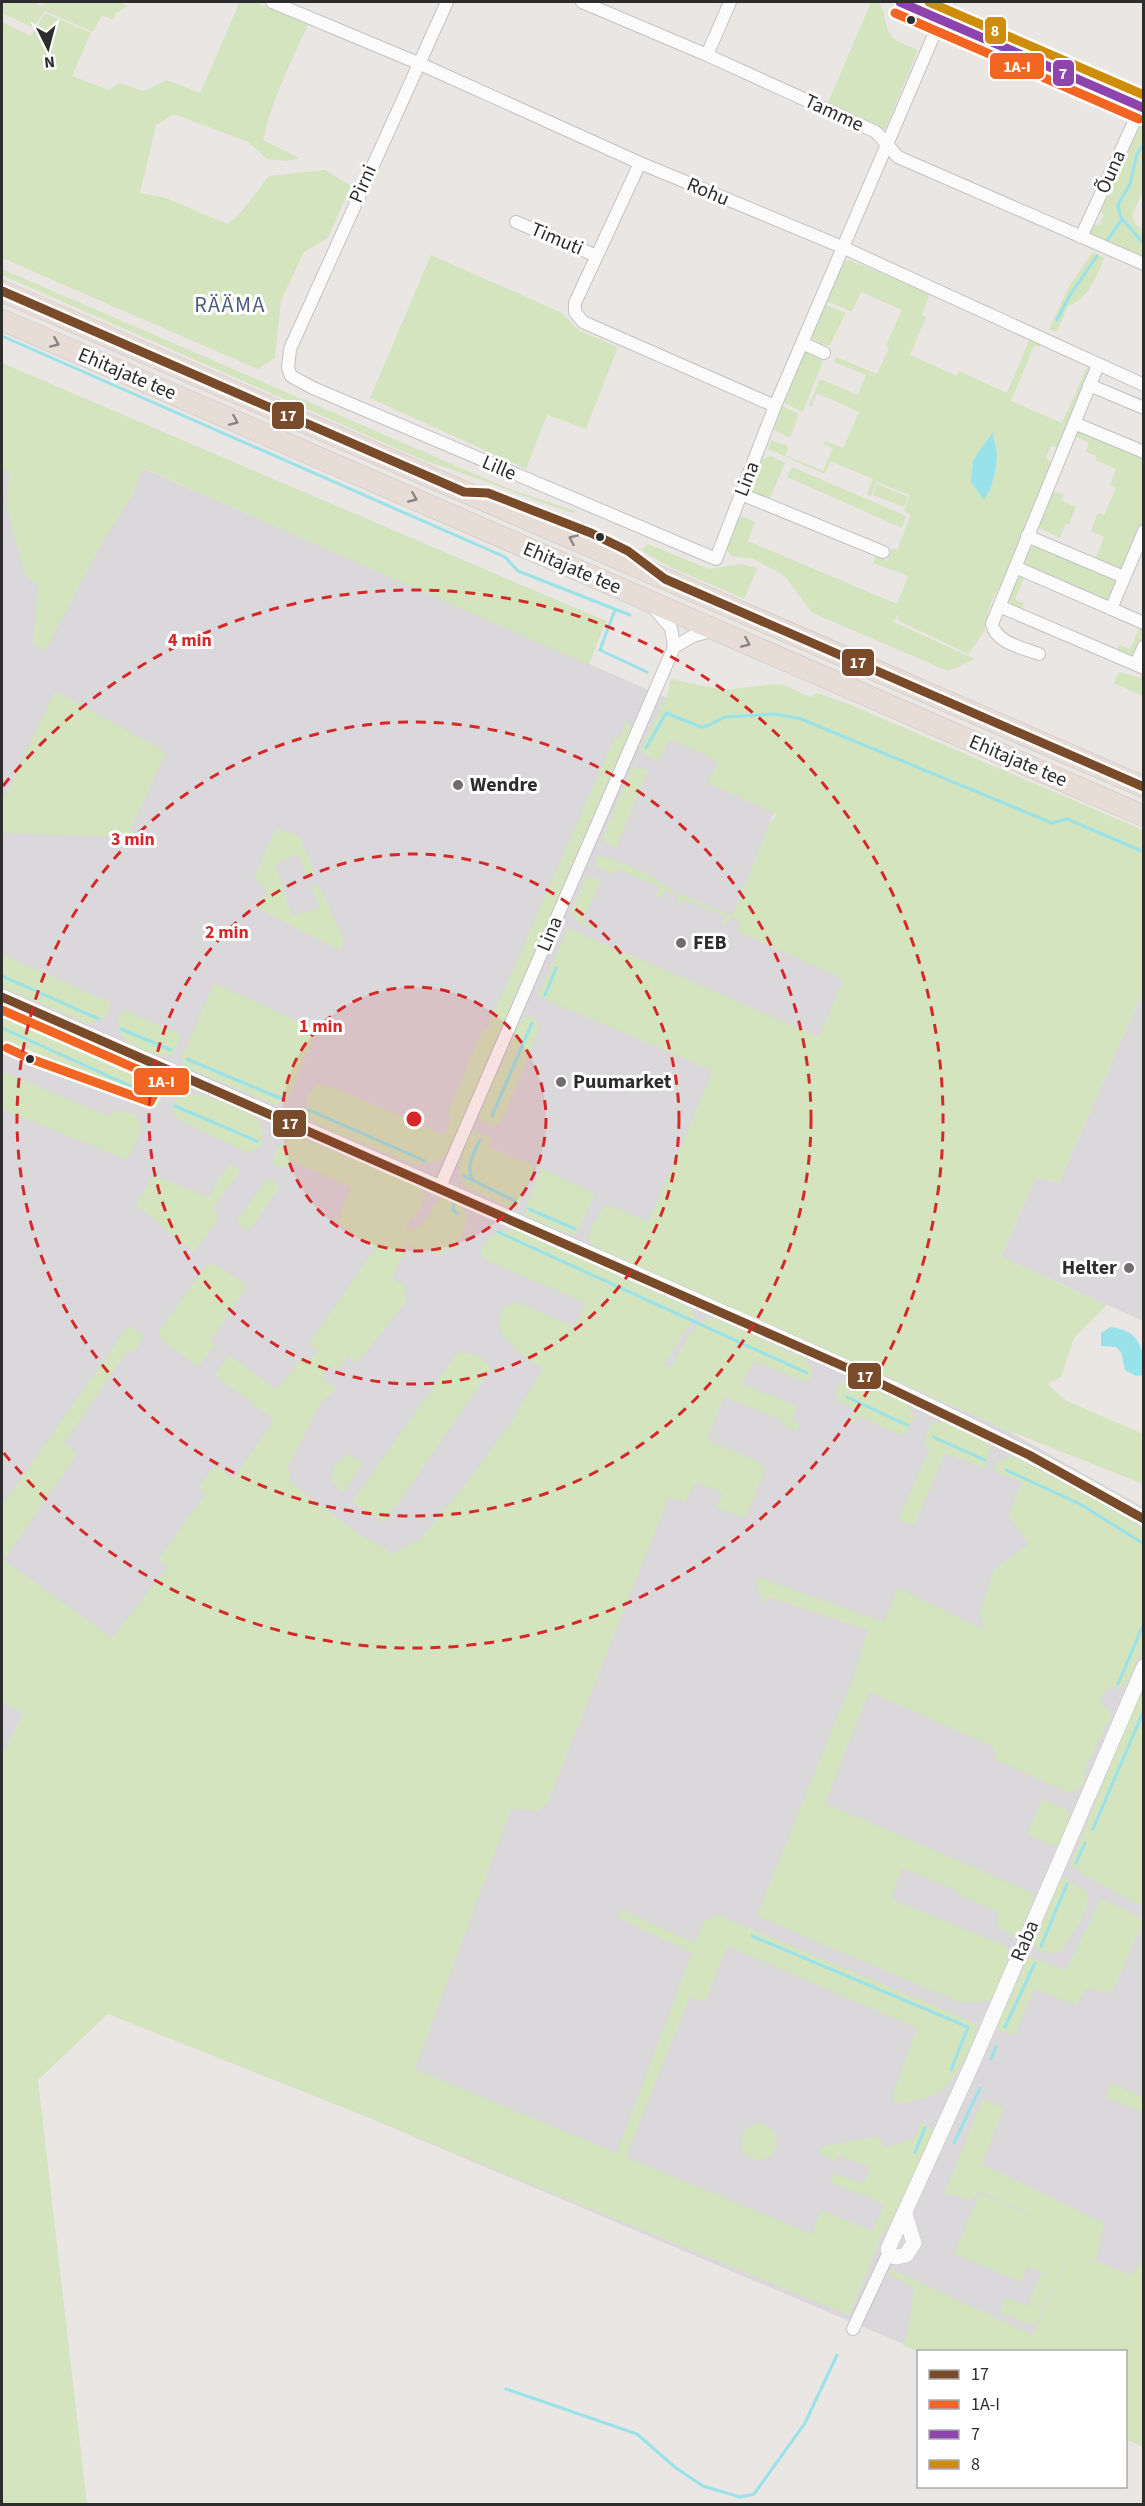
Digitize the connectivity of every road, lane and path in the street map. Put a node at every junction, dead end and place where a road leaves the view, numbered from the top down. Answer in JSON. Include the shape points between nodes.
{"nodes":[{"id":1,"x":272,"y":2,"type":"edge"},
{"id":2,"x":447,"y":2,"type":"edge"},
{"id":3,"x":582,"y":2,"type":"edge"},
{"id":4,"x":730,"y":2,"type":"edge"},
{"id":5,"x":900,"y":2,"type":"edge"},
{"id":6,"x":948,"y":2,"type":"edge"},
{"id":7,"x":941,"y":18,"type":"junction"},
{"id":8,"x":707,"y":55,"type":"junction"},
{"id":9,"x":418,"y":63,"type":"junction"},
{"id":10,"x":1142,"y":107,"type":"edge"},
{"id":11,"x":888,"y":146,"type":"junction"},
{"id":12,"x":640,"y":163,"type":"junction"},
{"id":13,"x":516,"y":222,"type":"dead end"},
{"id":14,"x":1081,"y":237,"type":"junction"},
{"id":15,"x":842,"y":247,"type":"junction"},
{"id":16,"x":597,"y":256,"type":"junction"},
{"id":17,"x":1143,"y":264,"type":"edge"},
{"id":18,"x":2,"y":291,"type":"edge"},
{"id":19,"x":2,"y":320,"type":"edge"},
{"id":20,"x":802,"y":343,"type":"junction"},
{"id":21,"x":824,"y":353,"type":"dead end"},
{"id":22,"x":1098,"y":365,"type":"junction"},
{"id":23,"x":288,"y":368,"type":"joint"},
{"id":24,"x":1089,"y":385,"type":"junction"},
{"id":25,"x":1143,"y":385,"type":"edge"},
{"id":26,"x":775,"y":406,"type":"junction"},
{"id":27,"x":1143,"y":408,"type":"edge"},
{"id":28,"x":1074,"y":423,"type":"junction"},
{"id":29,"x":1143,"y":452,"type":"edge"},
{"id":30,"x":741,"y":494,"type":"junction"},
{"id":31,"x":1143,"y":531,"type":"edge"},
{"id":32,"x":1027,"y":536,"type":"junction"},
{"id":33,"x":883,"y":552,"type":"dead end"},
{"id":34,"x":716,"y":559,"type":"joint"},
{"id":35,"x":1015,"y":567,"type":"junction"},
{"id":36,"x":1124,"y":577,"type":"junction"},
{"id":37,"x":648,"y":600,"type":"junction"},
{"id":38,"x":999,"y":606,"type":"junction"},
{"id":39,"x":1111,"y":609,"type":"junction"},
{"id":40,"x":1143,"y":623,"type":"edge"},
{"id":41,"x":716,"y":630,"type":"junction"},
{"id":42,"x":1143,"y":646,"type":"edge"},
{"id":43,"x":674,"y":647,"type":"junction"},
{"id":44,"x":1039,"y":654,"type":"dead end"},
{"id":45,"x":1140,"y":666,"type":"edge"},
{"id":46,"x":1143,"y":787,"type":"edge"},
{"id":47,"x":1143,"y":816,"type":"edge"},
{"id":48,"x":2,"y":997,"type":"edge"},
{"id":49,"x":440,"y":1187,"type":"junction"},
{"id":50,"x":1143,"y":1519,"type":"edge"},
{"id":51,"x":1143,"y":1667,"type":"edge"},
{"id":52,"x":905,"y":2214,"type":"junction"},
{"id":53,"x":889,"y":2252,"type":"junction"},
{"id":54,"x":853,"y":2329,"type":"dead end"}],
"edges":[{"from":1,"to":9,"type":"street","name":"Rohu"},
{"from":2,"to":9,"type":"street","name":"Pirni"},
{"from":3,"to":8,"type":"street","name":"Tamme"},
{"from":4,"to":8,"type":"street"},
{"from":5,"to":7,"type":"street"},
{"from":6,"to":7,"type":"street","name":"Lina"},
{"from":7,"to":10,"type":"street"},
{"from":7,"to":11,"type":"street","name":"Lina"},
{"from":8,"to":11,"type":"street","name":"Tamme","via":[[876,132]]},
{"from":9,"to":12,"type":"street","name":"Rohu"},
{"from":9,"to":23,"type":"street","name":"Pirni","via":[[290,349]]},
{"from":10,"to":14,"type":"street","name":"Õuna"},
{"from":11,"to":14,"type":"street","name":"Tamme","via":[[898,157]]},
{"from":11,"to":15,"type":"street","name":"Lina"},
{"from":12,"to":15,"type":"street","name":"Rohu"},
{"from":12,"to":16,"type":"street"},
{"from":13,"to":16,"type":"street","name":"Timuti"},
{"from":14,"to":17,"type":"street","name":"Tamme"},
{"from":15,"to":20,"type":"street","name":"Lina"},
{"from":15,"to":22,"type":"street","name":"Rohu"},
{"from":16,"to":26,"type":"street","via":[[575,303],[575,312],[583,322]]},
{"from":46,"to":18,"type":"highway","name":"Ehitajate tee","one_way":true},
{"from":19,"to":37,"type":"highway","name":"Ehitajate tee","one_way":true},
{"from":20,"to":21,"type":"street"},
{"from":20,"to":26,"type":"street","name":"Lina"},
{"from":22,"to":24,"type":"street"},
{"from":22,"to":25,"type":"street","name":"Rohu"},
{"from":23,"to":34,"type":"street","name":"Lille","via":[[291,376],[313,388]]},
{"from":24,"to":27,"type":"street"},
{"from":24,"to":28,"type":"street"},
{"from":26,"to":30,"type":"street","name":"Lina"},
{"from":28,"to":29,"type":"street"},
{"from":28,"to":32,"type":"street"},
{"from":30,"to":33,"type":"street"},
{"from":30,"to":34,"type":"street","name":"Lina"},
{"from":31,"to":36,"type":"street"},
{"from":32,"to":35,"type":"street"},
{"from":32,"to":36,"type":"street"},
{"from":35,"to":38,"type":"street"},
{"from":35,"to":39,"type":"street"},
{"from":36,"to":39,"type":"street"},
{"from":37,"to":41,"type":"highway","name":"Ehitajate tee"},
{"from":37,"to":43,"type":"street","via":[[671,628]]},
{"from":38,"to":44,"type":"street","via":[[993,632]]},
{"from":38,"to":45,"type":"street"},
{"from":39,"to":40,"type":"street"},
{"from":41,"to":43,"type":"street","via":[[693,636]]},
{"from":41,"to":47,"type":"highway","name":"Ehitajate tee","one_way":true},
{"from":42,"to":45,"type":"street"},
{"from":43,"to":49,"type":"street","name":"Lina"},
{"from":48,"to":49,"type":"street"},
{"from":49,"to":50,"type":"street","via":[[959,1419]]},
{"from":51,"to":52,"type":"street","name":"Raba"},
{"from":52,"to":53,"type":"street","name":"Raba"},
{"from":52,"to":53,"type":"street","via":[[914,2238],[911,2250],[897,2258]]},
{"from":53,"to":54,"type":"street","name":"Raba"}]}
